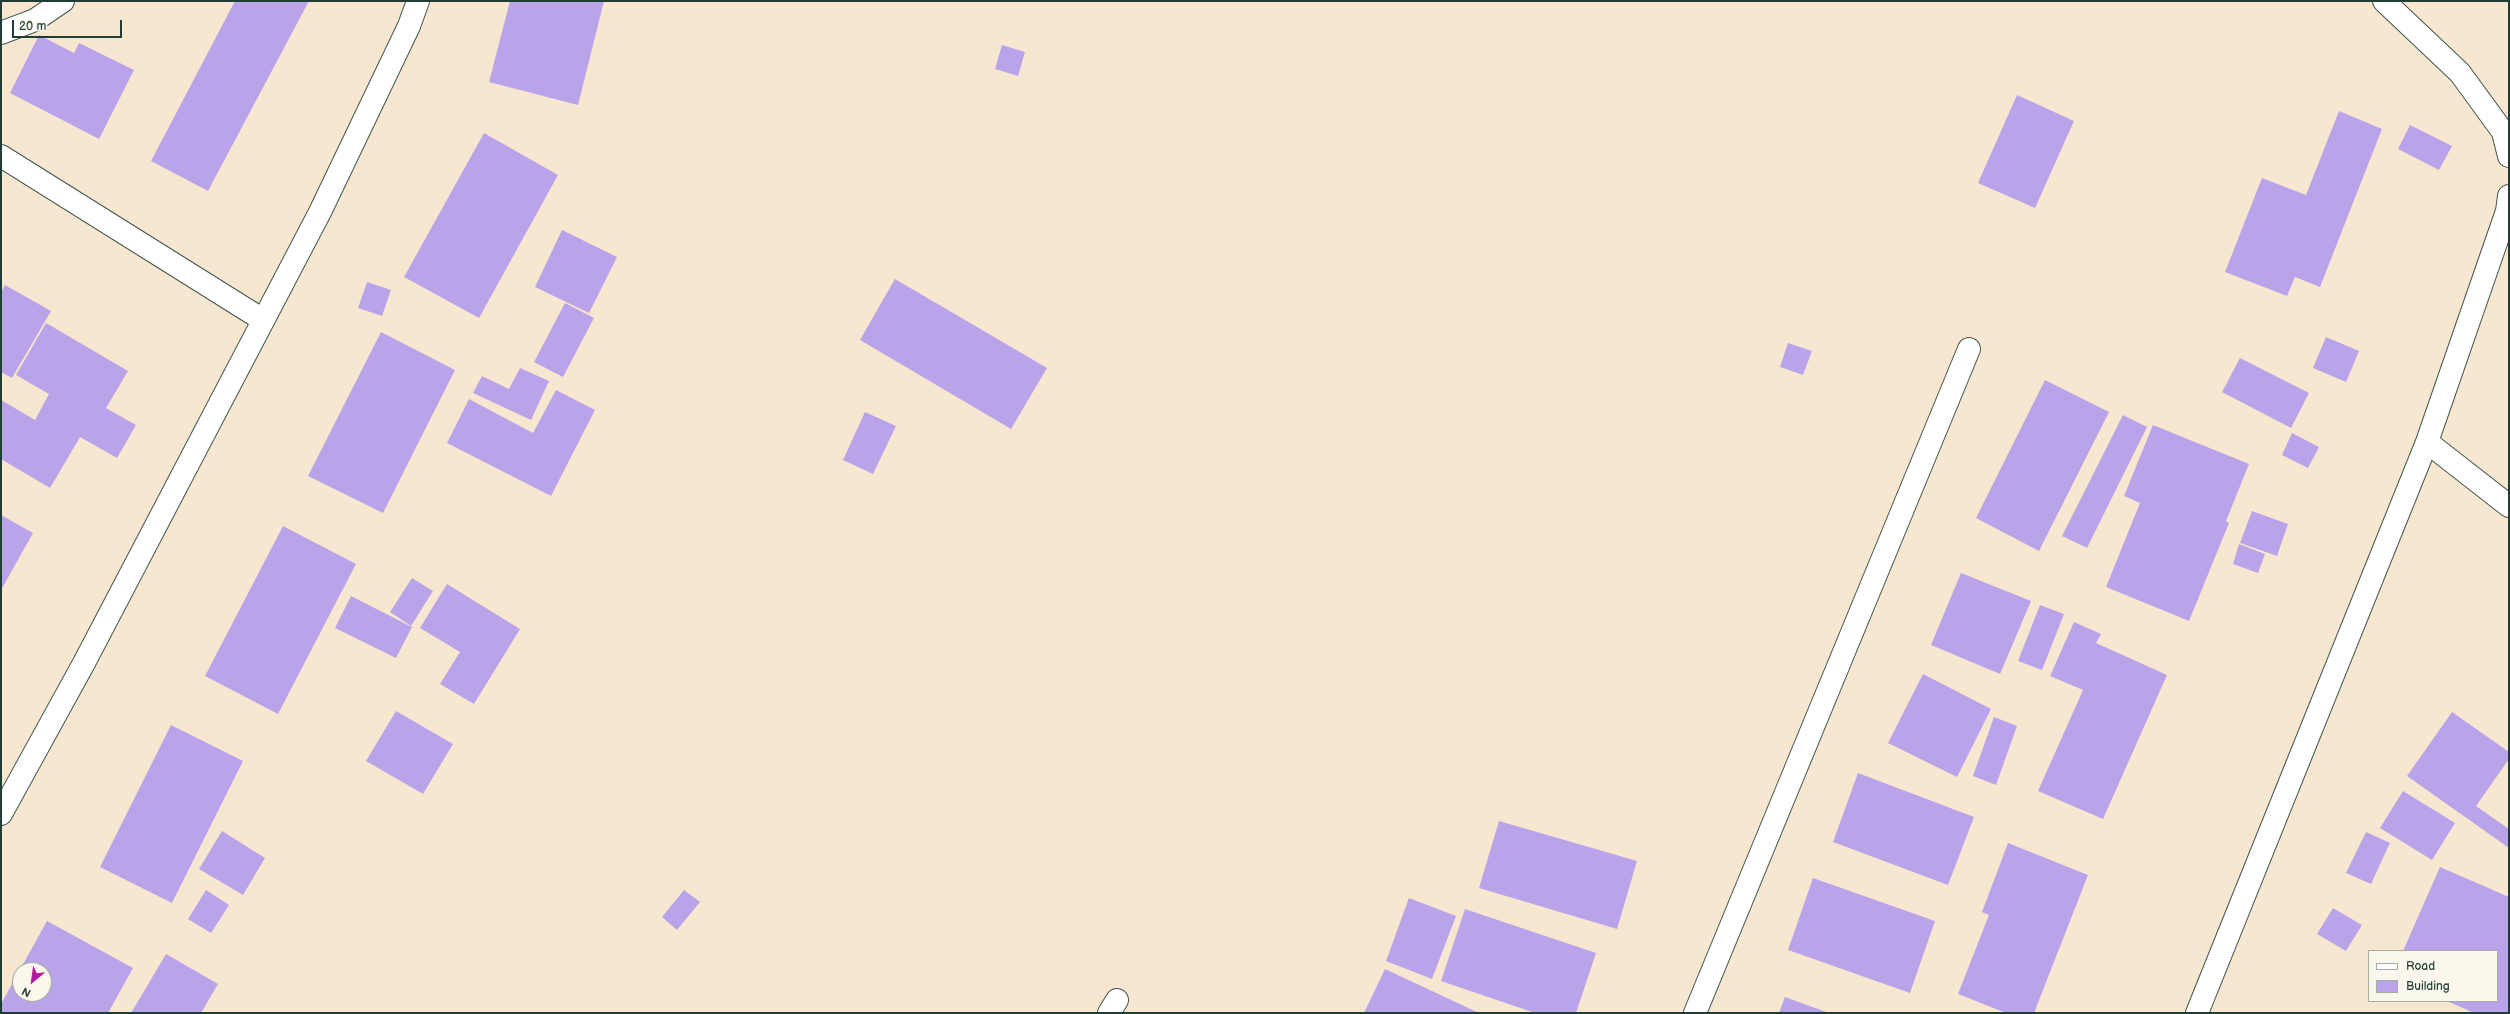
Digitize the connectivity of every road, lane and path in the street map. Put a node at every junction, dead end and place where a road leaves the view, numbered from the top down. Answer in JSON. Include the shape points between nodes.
{"nodes":[{"id":1,"x":63,"y":1,"type":"edge"},
{"id":2,"x":418,"y":1,"type":"edge"},
{"id":3,"x":2384,"y":1,"type":"edge"},
{"id":4,"x":1,"y":33,"type":"edge"},
{"id":5,"x":1,"y":156,"type":"edge"},
{"id":6,"x":2509,"y":156,"type":"edge"},
{"id":7,"x":2508,"y":206,"type":"edge"},
{"id":8,"x":262,"y":320,"type":"junction"},
{"id":9,"x":1969,"y":349,"type":"dead end"},
{"id":10,"x":2427,"y":442,"type":"junction"},
{"id":11,"x":2509,"y":506,"type":"edge"},
{"id":12,"x":1,"y":814,"type":"edge"},
{"id":13,"x":1695,"y":1013,"type":"edge"},
{"id":14,"x":2197,"y":1013,"type":"edge"}],
"edges":[{"from":1,"to":4,"type":"street","via":[[35,20]]},
{"from":2,"to":8,"type":"street","via":[[409,26],[320,212]]},
{"from":3,"to":6,"type":"street","via":[[2460,73],[2503,132]]},
{"from":5,"to":8,"type":"street"},
{"from":7,"to":10,"type":"street"},
{"from":8,"to":12,"type":"street","via":[[84,663]]},
{"from":9,"to":13,"type":"street"},
{"from":10,"to":11,"type":"street"},
{"from":10,"to":14,"type":"street"}]}
